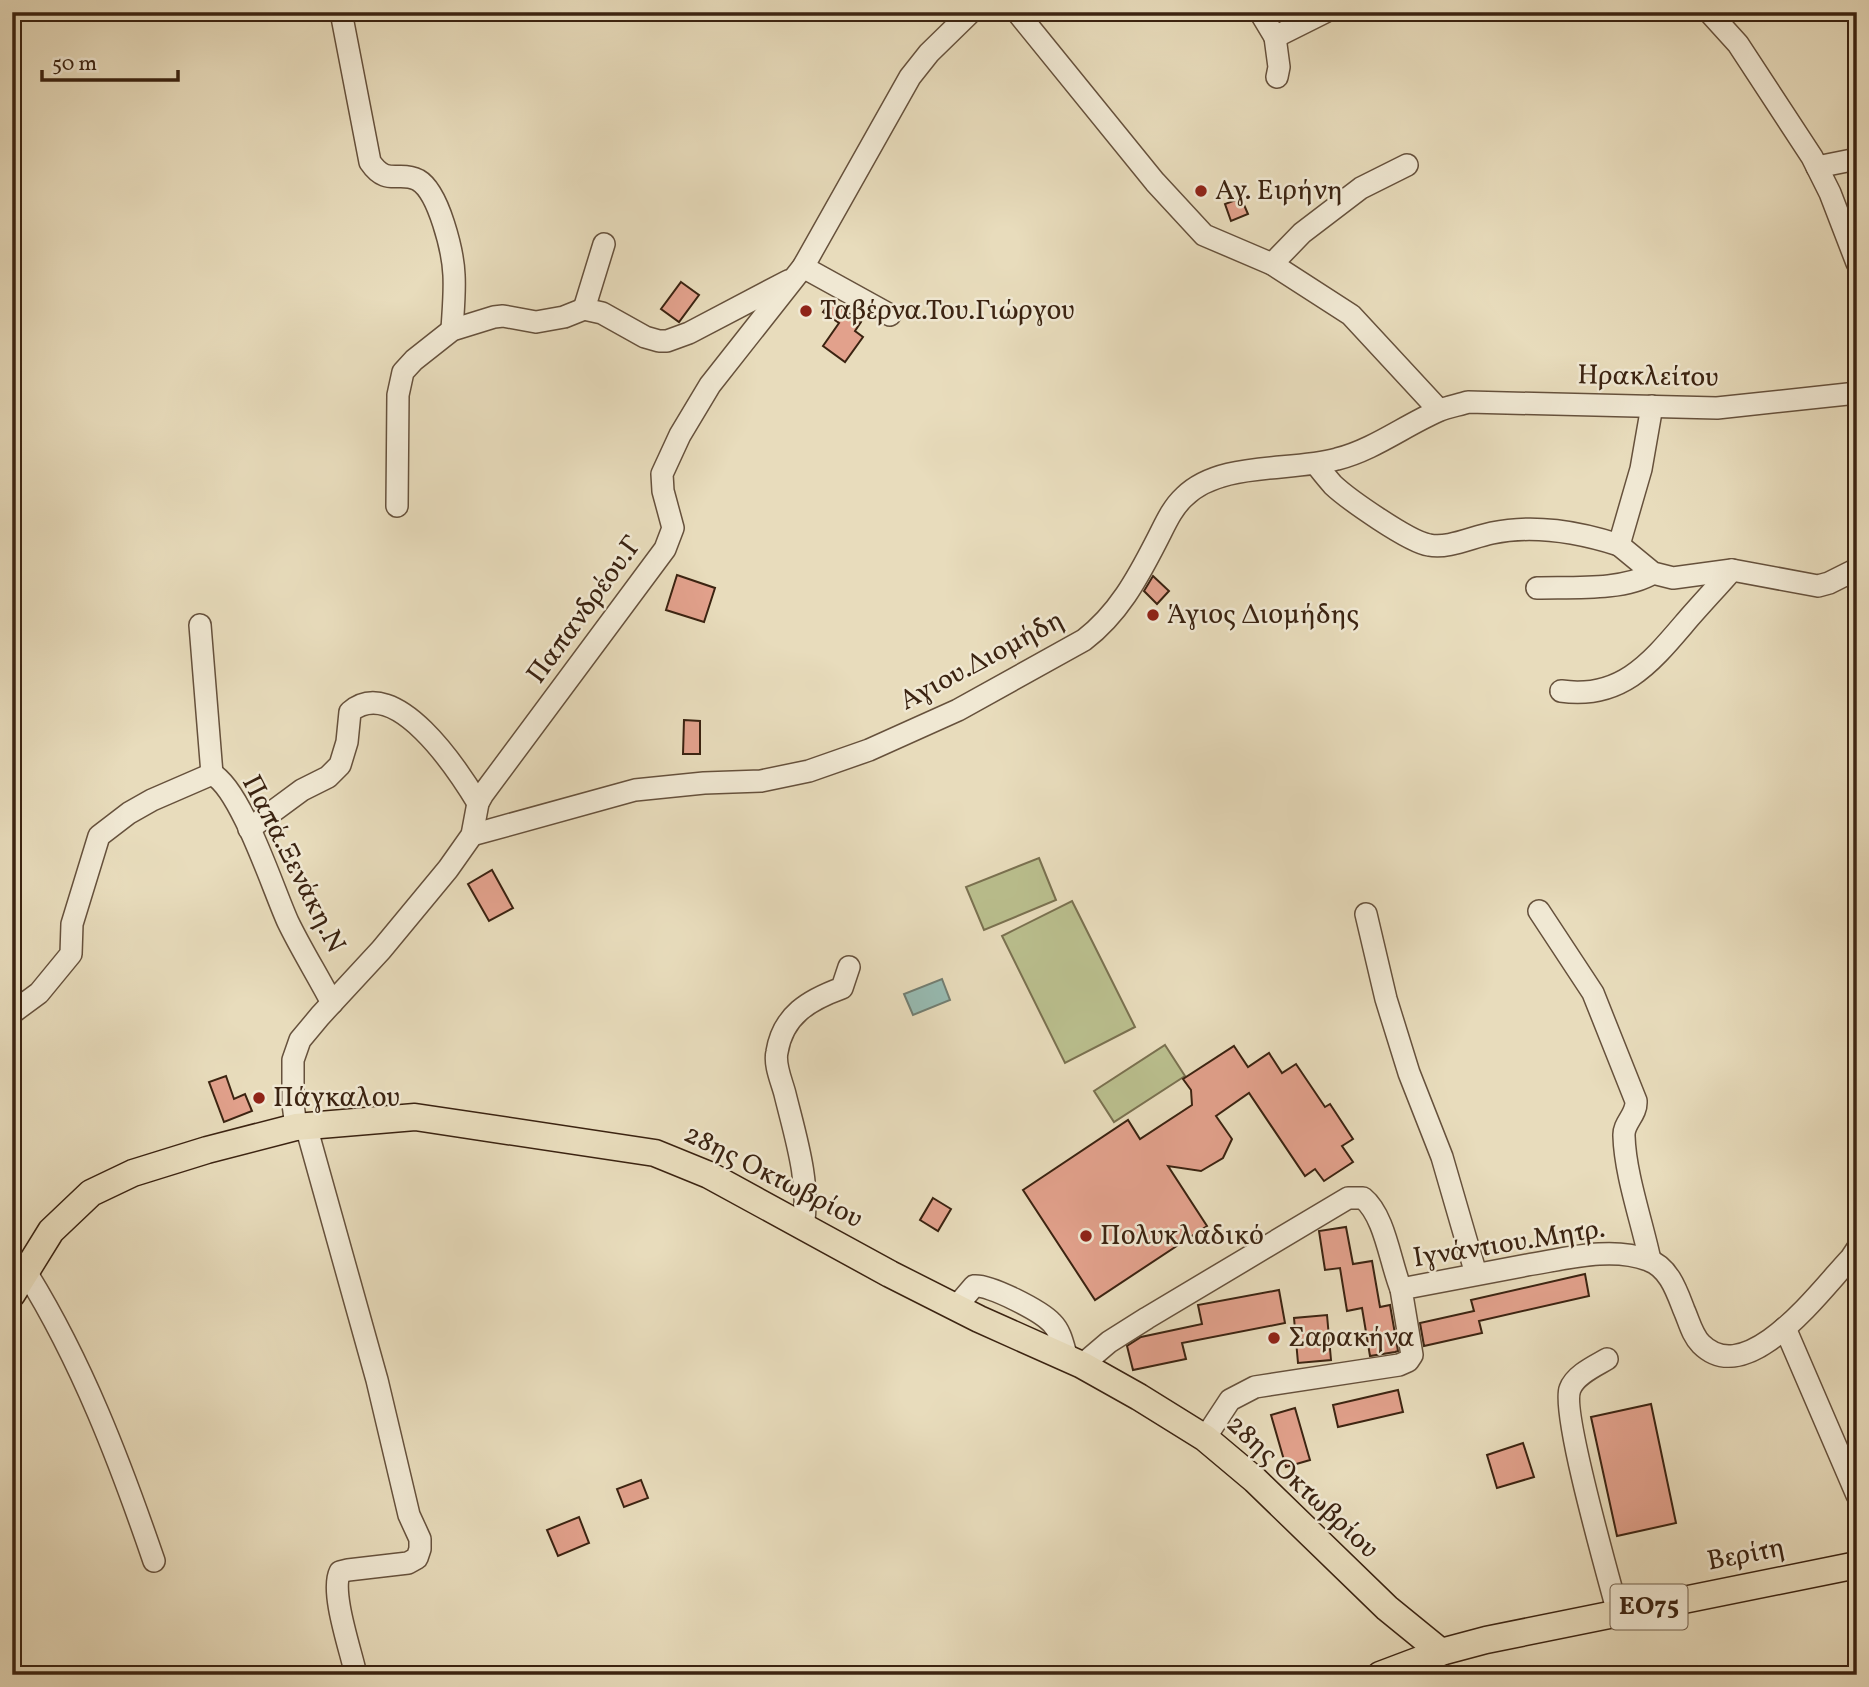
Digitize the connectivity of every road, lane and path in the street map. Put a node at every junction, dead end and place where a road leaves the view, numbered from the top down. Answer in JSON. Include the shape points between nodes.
{"nodes":[{"id":1,"x":341,"y":12,"type":"edge"},
{"id":2,"x":971,"y":12,"type":"edge"},
{"id":3,"x":1017,"y":12,"type":"edge"},
{"id":4,"x":1260,"y":12,"type":"edge"},
{"id":5,"x":1325,"y":12,"type":"edge"},
{"id":6,"x":1709,"y":12,"type":"edge"},
{"id":7,"x":1275,"y":37,"type":"junction"},
{"id":8,"x":1277,"y":77,"type":"dead end"},
{"id":9,"x":1857,"y":159,"type":"edge"},
{"id":10,"x":1407,"y":165,"type":"dead end"},
{"id":11,"x":1817,"y":167,"type":"junction"},
{"id":12,"x":604,"y":244,"type":"dead end"},
{"id":13,"x":1857,"y":262,"type":"edge"},
{"id":14,"x":1272,"y":264,"type":"junction"},
{"id":15,"x":797,"y":273,"type":"junction"},
{"id":16,"x":584,"y":309,"type":"junction"},
{"id":17,"x":890,"y":315,"type":"dead end"},
{"id":18,"x":452,"y":330,"type":"junction"},
{"id":19,"x":1857,"y":393,"type":"edge"},
{"id":20,"x":1652,"y":406,"type":"junction"},
{"id":21,"x":1438,"y":410,"type":"junction"},
{"id":22,"x":1316,"y":464,"type":"junction"},
{"id":23,"x":397,"y":506,"type":"dead end"},
{"id":24,"x":1619,"y":545,"type":"junction"},
{"id":25,"x":1857,"y":569,"type":"edge"},
{"id":26,"x":1732,"y":570,"type":"junction"},
{"id":27,"x":1653,"y":573,"type":"junction"},
{"id":28,"x":1538,"y":588,"type":"dead end"},
{"id":29,"x":200,"y":625,"type":"dead end"},
{"id":30,"x":1561,"y":691,"type":"dead end"},
{"id":31,"x":212,"y":774,"type":"junction"},
{"id":32,"x":478,"y":803,"type":"junction"},
{"id":33,"x":249,"y":828,"type":"junction"},
{"id":34,"x":472,"y":835,"type":"junction"},
{"id":35,"x":1539,"y":911,"type":"dead end"},
{"id":36,"x":1366,"y":914,"type":"dead end"},
{"id":37,"x":849,"y":967,"type":"dead end"},
{"id":38,"x":332,"y":1003,"type":"junction"},
{"id":39,"x":12,"y":1013,"type":"edge"},
{"id":40,"x":301,"y":1127,"type":"junction"},
{"id":41,"x":803,"y":1226,"type":"junction"},
{"id":42,"x":1857,"y":1249,"type":"edge"},
{"id":43,"x":1650,"y":1260,"type":"junction"},
{"id":44,"x":1476,"y":1274,"type":"junction"},
{"id":45,"x":19,"y":1283,"type":"edge"},
{"id":46,"x":1401,"y":1289,"type":"junction"},
{"id":47,"x":1785,"y":1328,"type":"junction"},
{"id":48,"x":1607,"y":1359,"type":"dead end"},
{"id":49,"x":1074,"y":1361,"type":"junction"},
{"id":50,"x":1205,"y":1438,"type":"junction"},
{"id":51,"x":1857,"y":1495,"type":"edge"},
{"id":52,"x":153,"y":1561,"type":"dead end"},
{"id":53,"x":1857,"y":1565,"type":"edge"},
{"id":54,"x":1618,"y":1614,"type":"junction"},
{"id":55,"x":1432,"y":1662,"type":"edge"},
{"id":56,"x":356,"y":1675,"type":"edge"},
{"id":57,"x":1380,"y":1675,"type":"edge"}],
"edges":[{"from":1,"to":18,"type":"street","via":[[370,162],[386,177],[420,181],[438,209],[452,255]]},
{"from":2,"to":15,"type":"street","name":"Παπανδρέου.Γ","via":[[910,77]]},
{"from":3,"to":14,"type":"street","via":[[1204,235]]},
{"from":4,"to":7,"type":"street"},
{"from":5,"to":7,"type":"street"},
{"from":6,"to":11,"type":"street","via":[[1738,44]]},
{"from":7,"to":8,"type":"street"},
{"from":9,"to":11,"type":"street"},
{"from":10,"to":14,"type":"street","via":[[1361,188],[1302,233]]},
{"from":11,"to":13,"type":"street"},
{"from":12,"to":16,"type":"street"},
{"from":14,"to":21,"type":"street","via":[[1351,315]]},
{"from":15,"to":16,"type":"street","via":[[667,341],[645,337],[602,313]]},
{"from":15,"to":17,"type":"street"},
{"from":15,"to":32,"type":"street","name":"Παπανδρέου.Γ","via":[[710,385],[666,462],[661,479],[673,528],[666,549]]},
{"from":16,"to":18,"type":"street","via":[[536,322],[494,317]]},
{"from":18,"to":23,"type":"street","via":[[403,372],[398,395]]},
{"from":19,"to":20,"type":"street","name":"Ηρακλείτου","via":[[1717,408]]},
{"from":20,"to":21,"type":"street","name":"Ηρακλείτου","via":[[1468,402]]},
{"from":20,"to":24,"type":"street","via":[[1641,469]]},
{"from":21,"to":22,"type":"street","name":"Αγιου.Διομήδη","via":[[1359,451]]},
{"from":22,"to":24,"type":"street","via":[[1335,486],[1392,527],[1427,545],[1519,530],[1581,533]]},
{"from":22,"to":34,"type":"street","name":"Αγιου.Διομήδη","via":[[1226,474],[1198,485],[1176,505],[1127,596],[1099,628],[958,710],[869,750],[809,771],[761,781],[635,790]]},
{"from":24,"to":27,"type":"street"},
{"from":25,"to":26,"type":"street","via":[[1818,586]]},
{"from":26,"to":27,"type":"street","via":[[1673,578]]},
{"from":26,"to":30,"type":"street","via":[[1648,665],[1606,689],[1580,694]]},
{"from":27,"to":28,"type":"street","via":[[1641,580],[1601,586]]},
{"from":29,"to":31,"type":"street"},
{"from":31,"to":33,"type":"street","name":"Παπά.Ξενάκη.Ν"},
{"from":31,"to":39,"type":"street","name":"Παπά.Ξενάκη.Ν","via":[[152,800],[99,836],[72,924],[71,954],[39,993]]},
{"from":32,"to":33,"type":"street","via":[[440,749],[402,712],[378,702],[367,703],[350,712],[343,757],[333,773]]},
{"from":32,"to":34,"type":"street","name":"Παπανδρέου.Γ"},
{"from":33,"to":38,"type":"street","name":"Παπά.Ξενάκη.Ν","via":[[288,922]]},
{"from":34,"to":38,"type":"street","name":"Παπανδρέου.Γ","via":[[382,950]]},
{"from":35,"to":43,"type":"street","via":[[1593,993],[1636,1101],[1637,1111],[1623,1131],[1625,1155]]},
{"from":36,"to":44,"type":"street","via":[[1386,999],[1442,1157]]},
{"from":37,"to":41,"type":"street","via":[[842,988],[804,1005],[795,1014],[776,1055],[800,1160],[806,1209]]},
{"from":38,"to":40,"type":"street","name":"Παπανδρέου.Γ","via":[[296,1048],[293,1076]]},
{"from":40,"to":41,"type":"main road","name":"28ης Οκτωβρίου","via":[[415,1117],[655,1153],[709,1175]]},
{"from":40,"to":45,"type":"main road","name":"28ης Οκτωβρίου","via":[[133,1173],[91,1193],[56,1224]]},
{"from":40,"to":56,"type":"street","name":"Παπανδρέου.Γ","via":[[377,1380],[409,1515],[420,1539],[417,1558],[408,1563],[348,1570],[340,1572],[336,1580]]},
{"from":41,"to":49,"type":"main road","name":"28ης Οκτωβρίου","via":[[956,1307]]},
{"from":42,"to":47,"type":"street"},
{"from":43,"to":44,"type":"street","name":"Ιγνάντιου.Μητρ.","via":[[1601,1254]]},
{"from":43,"to":47,"type":"street","via":[[1666,1273],[1694,1335],[1706,1348],[1741,1355],[1759,1349]]},
{"from":44,"to":46,"type":"street","name":"Ιγνάντιου.Μητρ."},
{"from":45,"to":52,"type":"street","via":[[46,1304],[127,1484]]},
{"from":46,"to":49,"type":"street","via":[[1371,1204],[1363,1198],[1348,1198]]},
{"from":46,"to":50,"type":"street","name":"Ιγνάντιου.Μητρ.","via":[[1412,1355],[1408,1361],[1255,1387],[1230,1400]]},
{"from":47,"to":51,"type":"street"},
{"from":48,"to":54,"type":"street","via":[[1570,1387],[1568,1400]]},
{"from":49,"to":50,"type":"main road","name":"28ης Οκτωβρίου"},
{"from":50,"to":55,"type":"main road","name":"28ης Οκτωβρίου","via":[[1278,1500],[1387,1608]]},
{"from":53,"to":54,"type":"main road","name":"Βερίτη","number":"ΕΟ75"},
{"from":54,"to":55,"type":"main road","name":"Βερίτη","number":"ΕΟ75","via":[[1486,1640]]},
{"from":55,"to":57,"type":"main road","number":"ΕΟ75"}]}
